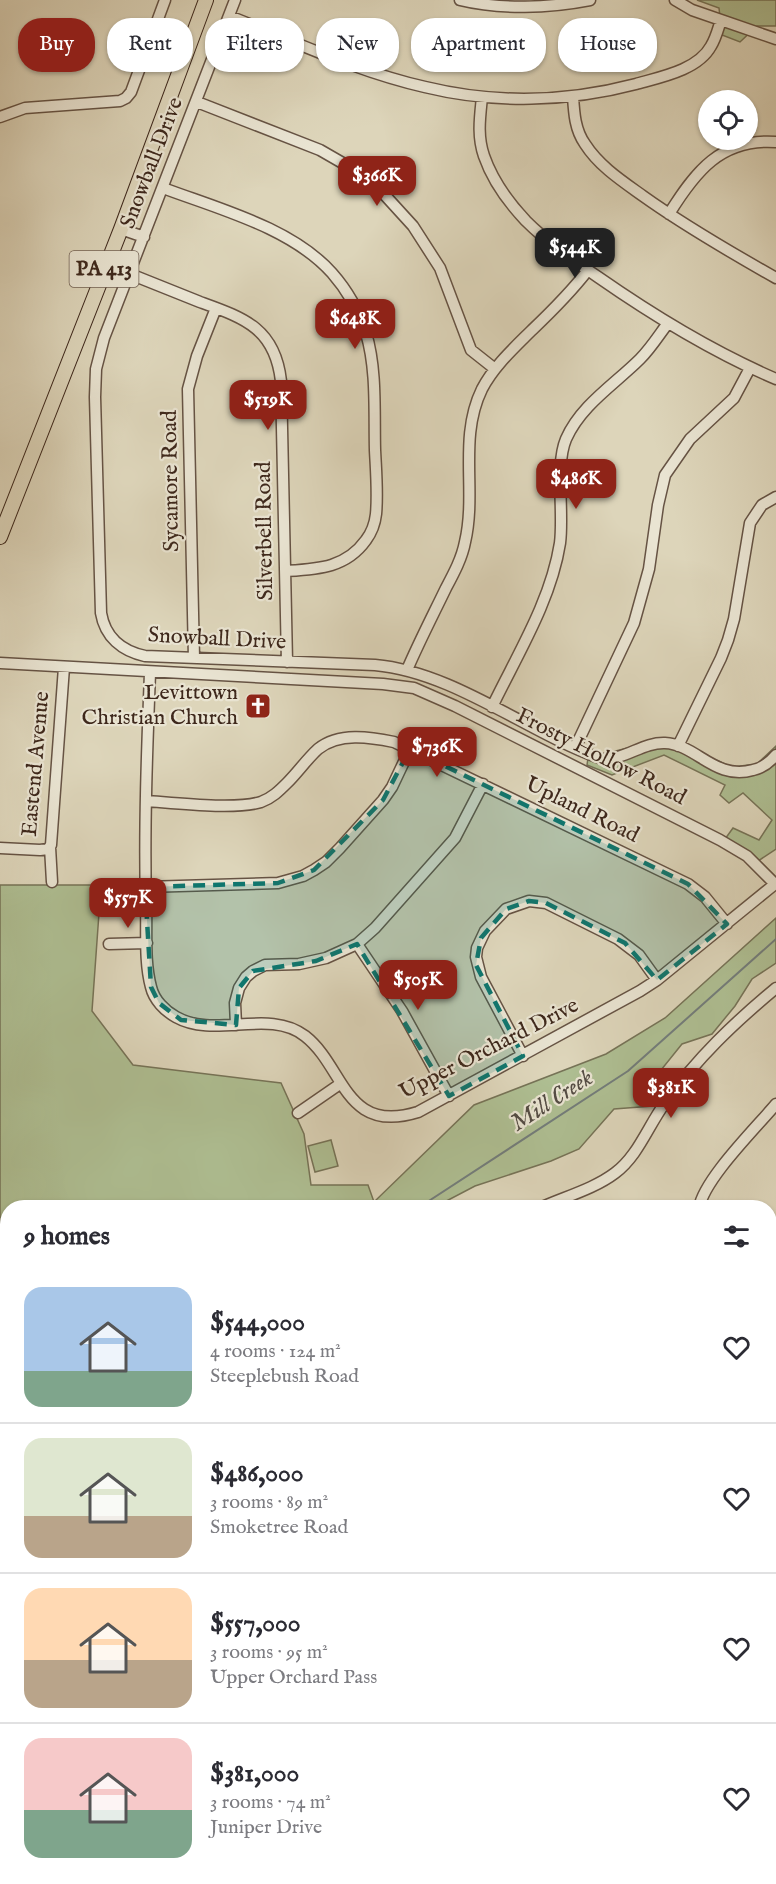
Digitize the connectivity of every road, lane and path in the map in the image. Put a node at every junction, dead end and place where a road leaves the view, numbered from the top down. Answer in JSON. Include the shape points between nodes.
{"nodes":[{"id":1,"x":165,"y":0,"type":"edge"},
{"id":2,"x":206,"y":0,"type":"edge"},
{"id":3,"x":235,"y":0,"type":"edge"},
{"id":4,"x":460,"y":0,"type":"edge"},
{"id":5,"x":590,"y":0,"type":"edge"},
{"id":6,"x":675,"y":0,"type":"edge"},
{"id":7,"x":539,"y":3,"type":"edge"},
{"id":8,"x":229,"y":16,"type":"junction"},
{"id":9,"x":721,"y":20,"type":"junction"},
{"id":10,"x":776,"y":39,"type":"edge"},
{"id":11,"x":573,"y":96,"type":"junction"},
{"id":12,"x":482,"y":97,"type":"junction"},
{"id":13,"x":197,"y":102,"type":"junction"},
{"id":14,"x":0,"y":117,"type":"edge"},
{"id":15,"x":776,"y":142,"type":"edge"},
{"id":16,"x":163,"y":188,"type":"junction"},
{"id":17,"x":669,"y":214,"type":"junction"},
{"id":18,"x":120,"y":229,"type":"junction"},
{"id":19,"x":144,"y":237,"type":"junction"},
{"id":20,"x":588,"y":270,"type":"junction"},
{"id":21,"x":130,"y":274,"type":"junction"},
{"id":22,"x":776,"y":278,"type":"edge"},
{"id":23,"x":216,"y":308,"type":"junction"},
{"id":24,"x":668,"y":323,"type":"junction"},
{"id":25,"x":750,"y":368,"type":"junction"},
{"id":26,"x":495,"y":369,"type":"junction"},
{"id":27,"x":776,"y":380,"type":"edge"},
{"id":28,"x":776,"y":496,"type":"edge"},
{"id":29,"x":0,"y":537,"type":"edge"},
{"id":30,"x":286,"y":571,"type":"junction"},
{"id":31,"x":194,"y":658,"type":"junction"},
{"id":32,"x":287,"y":662,"type":"junction"},
{"id":33,"x":0,"y":663,"type":"edge"},
{"id":34,"x":64,"y":668,"type":"junction"},
{"id":35,"x":407,"y":670,"type":"junction"},
{"id":36,"x":150,"y":673,"type":"junction"},
{"id":37,"x":492,"y":707,"type":"junction"},
{"id":38,"x":678,"y":746,"type":"junction"},
{"id":39,"x":575,"y":748,"type":"junction"},
{"id":40,"x":410,"y":749,"type":"junction"},
{"id":41,"x":776,"y":755,"type":"edge"},
{"id":42,"x":483,"y":784,"type":"junction"},
{"id":43,"x":146,"y":801,"type":"junction"},
{"id":44,"x":50,"y":847,"type":"junction"},
{"id":45,"x":0,"y":848,"type":"edge"},
{"id":46,"x":52,"y":882,"type":"dead end"},
{"id":47,"x":776,"y":885,"type":"edge"},
{"id":48,"x":146,"y":887,"type":"junction"},
{"id":49,"x":727,"y":924,"type":"junction"},
{"id":50,"x":147,"y":943,"type":"junction"},
{"id":51,"x":109,"y":944,"type":"dead end"},
{"id":52,"x":357,"y":944,"type":"junction"},
{"id":53,"x":657,"y":980,"type":"junction"},
{"id":54,"x":776,"y":988,"type":"edge"},
{"id":55,"x":236,"y":1024,"type":"junction"},
{"id":56,"x":523,"y":1056,"type":"junction"},
{"id":57,"x":340,"y":1084,"type":"junction"},
{"id":58,"x":449,"y":1096,"type":"junction"},
{"id":59,"x":776,"y":1104,"type":"edge"},
{"id":60,"x":298,"y":1113,"type":"dead end"},
{"id":61,"x":559,"y":1200,"type":"edge"},
{"id":62,"x":702,"y":1200,"type":"edge"}],
"edges":[{"from":1,"to":14,"type":"street","via":[[126,98],[25,108]]},
{"from":2,"to":18,"type":"main road","number":"PA 413"},
{"from":3,"to":8,"type":"street","name":"Snowball Drive"},
{"from":4,"to":7,"type":"street","via":[[517,6]]},
{"from":5,"to":7,"type":"street"},
{"from":6,"to":9,"type":"street"},
{"from":8,"to":12,"type":"street","via":[[382,75]]},
{"from":8,"to":13,"type":"street","name":"Snowball Drive"},
{"from":9,"to":10,"type":"street"},
{"from":9,"to":11,"type":"street","via":[[712,45],[693,63],[645,81]]},
{"from":11,"to":12,"type":"street"},
{"from":11,"to":17,"type":"street","via":[[576,125],[594,156]]},
{"from":12,"to":20,"type":"street","via":[[480,140],[495,179],[526,221]]},
{"from":13,"to":16,"type":"street","name":"Snowball Drive"},
{"from":13,"to":26,"type":"street","via":[[321,150],[382,192],[413,226],[440,268],[471,350]]},
{"from":15,"to":17,"type":"street","via":[[741,145],[714,158],[693,178]]},
{"from":16,"to":19,"type":"street","name":"Snowball Drive"},
{"from":16,"to":30,"type":"street","via":[[298,244],[334,275],[355,306],[364,328],[372,367],[374,524],[354,554],[336,565]]},
{"from":17,"to":22,"type":"street"},
{"from":18,"to":19,"type":"street"},
{"from":18,"to":29,"type":"main road","number":"PA 413"},
{"from":19,"to":21,"type":"street","name":"Snowball Drive"},
{"from":20,"to":24,"type":"street"},
{"from":20,"to":26,"type":"street"},
{"from":21,"to":23,"type":"street","name":"Silverbell Road"},
{"from":21,"to":31,"type":"street","name":"Snowball Drive","via":[[96,369],[101,613],[111,636],[129,652]]},
{"from":23,"to":30,"type":"street","name":"Silverbell Road","via":[[254,326],[269,344],[279,367]]},
{"from":23,"to":31,"type":"street","name":"Sycamore Road","via":[[188,388]]},
{"from":24,"to":25,"type":"street"},
{"from":24,"to":37,"type":"street","via":[[641,359],[584,411],[566,439],[555,564],[546,593]]},
{"from":25,"to":27,"type":"street"},
{"from":25,"to":39,"type":"street","via":[[734,398],[690,439],[665,476],[641,602]]},
{"from":26,"to":35,"type":"street","via":[[482,389],[470,427],[469,510],[462,552]]},
{"from":28,"to":38,"type":"street","via":[[762,505],[750,523],[728,640]]},
{"from":30,"to":32,"type":"street","name":"Silverbell Road"},
{"from":31,"to":32,"type":"street","name":"Snowball Drive"},
{"from":32,"to":35,"type":"street","name":"Snowball Drive"},
{"from":33,"to":34,"type":"street","name":"Frosty Hollow Road"},
{"from":34,"to":36,"type":"street","name":"Frosty Hollow Road"},
{"from":34,"to":44,"type":"street","name":"Eastend Avenue"},
{"from":35,"to":37,"type":"street","name":"Snowball Drive"},
{"from":36,"to":43,"type":"street","name":"Upper Orchard Drive"},
{"from":36,"to":47,"type":"street","name":"Frosty Hollow Road","via":[[383,684],[429,693],[720,840],[747,856]]},
{"from":37,"to":39,"type":"street","name":"Snowball Drive"},
{"from":38,"to":39,"type":"street","name":"Snowball Drive","via":[[651,745],[612,760]]},
{"from":38,"to":41,"type":"street","name":"Snowball Drive","via":[[732,772],[760,768]]},
{"from":40,"to":42,"type":"street","name":"Upland Road"},
{"from":40,"to":43,"type":"street","name":"Upland Road","via":[[381,739],[348,737],[318,749],[278,792],[262,801],[232,805]]},
{"from":40,"to":48,"type":"street","via":[[383,800],[340,848],[314,870],[278,883]]},
{"from":42,"to":49,"type":"street","name":"Upland Road","via":[[688,884],[705,897]]},
{"from":42,"to":52,"type":"street","via":[[455,838]]},
{"from":43,"to":48,"type":"street","name":"Upper Orchard Drive"},
{"from":44,"to":45,"type":"street","name":"Eastend Avenue"},
{"from":44,"to":46,"type":"street"},
{"from":47,"to":49,"type":"street","name":"Upper Orchard Drive"},
{"from":48,"to":50,"type":"street","name":"Upper Orchard Drive"},
{"from":49,"to":53,"type":"street","name":"Upper Orchard Drive"},
{"from":50,"to":51,"type":"street"},
{"from":50,"to":55,"type":"street","name":"Upper Orchard Drive","via":[[151,987],[167,1011],[197,1024]]},
{"from":52,"to":55,"type":"street","via":[[316,961],[265,965],[253,971],[239,988]]},
{"from":52,"to":58,"type":"street","via":[[402,1011]]},
{"from":53,"to":56,"type":"street","name":"Upper Orchard Drive"},
{"from":53,"to":56,"type":"street","via":[[625,943],[546,903],[529,901],[506,909],[481,938],[476,965]]},
{"from":54,"to":61,"type":"street","via":[[720,1036],[669,1098],[617,1172]]},
{"from":55,"to":57,"type":"street","name":"Upper Orchard Drive","via":[[278,1025],[297,1031],[314,1044]]},
{"from":56,"to":58,"type":"street","name":"Upper Orchard Drive"},
{"from":57,"to":58,"type":"street","name":"Upper Orchard Drive","via":[[363,1107],[389,1117],[418,1112]]},
{"from":57,"to":60,"type":"street"},
{"from":59,"to":62,"type":"street","via":[[716,1175]]}]}
